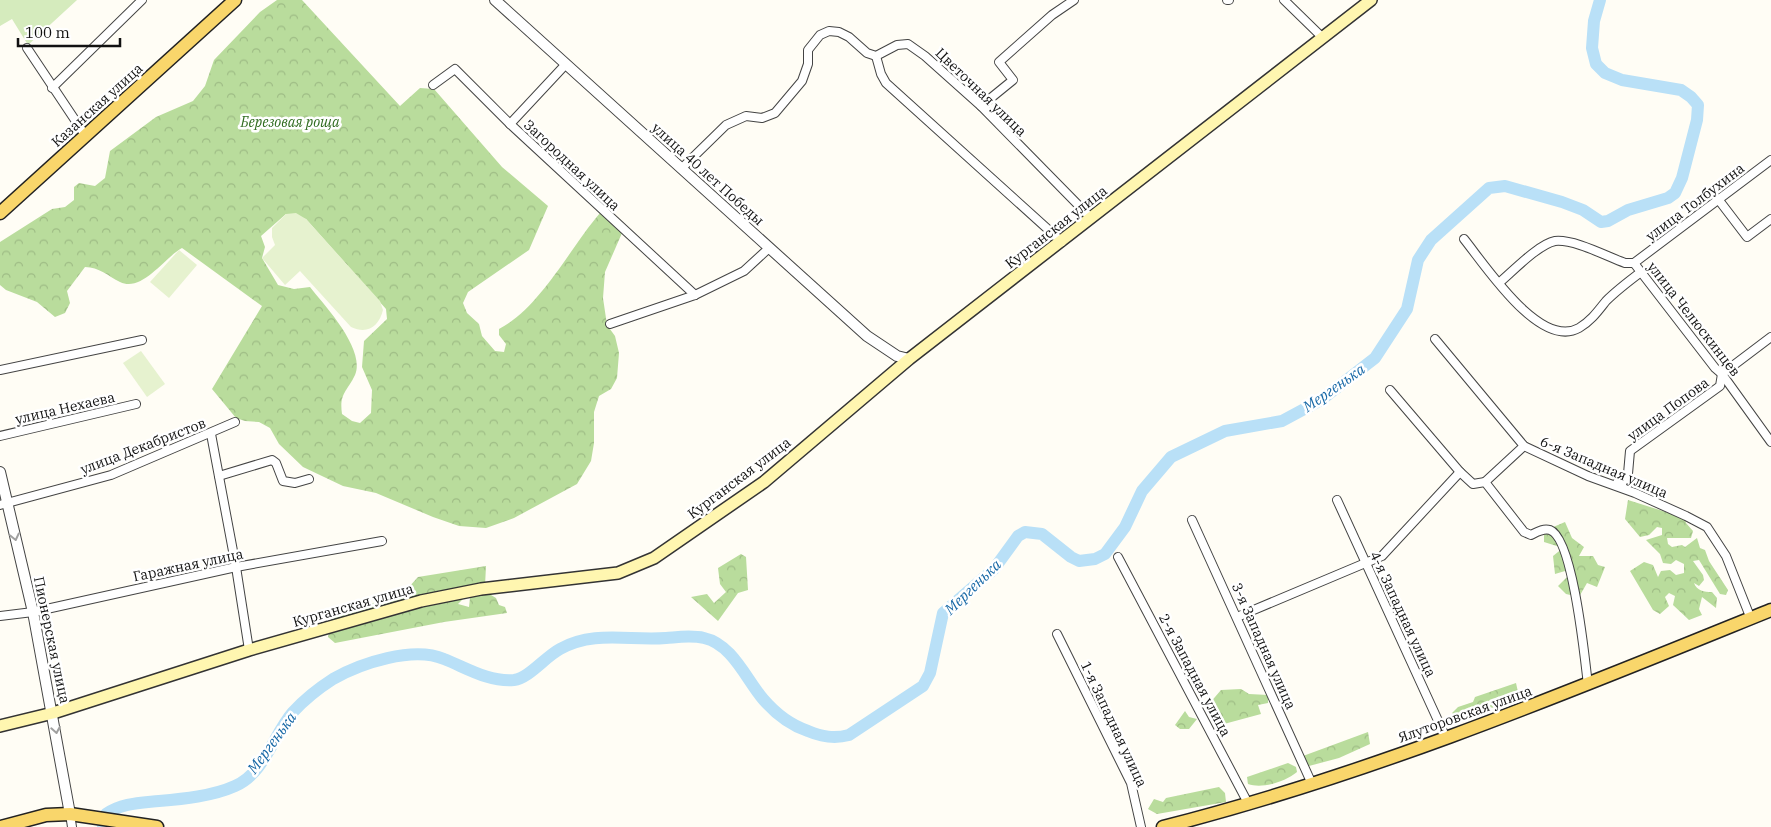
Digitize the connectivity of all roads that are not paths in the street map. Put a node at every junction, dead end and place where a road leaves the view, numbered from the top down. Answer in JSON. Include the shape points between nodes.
{"nodes":[{"id":1,"x":142,"y":0,"type":"edge"},
{"id":2,"x":235,"y":0,"type":"edge"},
{"id":3,"x":495,"y":0,"type":"edge"},
{"id":4,"x":1074,"y":0,"type":"edge"},
{"id":5,"x":1284,"y":0,"type":"edge"},
{"id":6,"x":1371,"y":0,"type":"edge"},
{"id":7,"x":1322,"y":36,"type":"junction"},
{"id":8,"x":27,"y":48,"type":"dead end"},
{"id":9,"x":876,"y":56,"type":"junction"},
{"id":10,"x":566,"y":64,"type":"junction"},
{"id":11,"x":433,"y":85,"type":"dead end"},
{"id":12,"x":52,"y":88,"type":"junction"},
{"id":13,"x":981,"y":106,"type":"junction"},
{"id":14,"x":510,"y":124,"type":"junction"},
{"id":15,"x":85,"y":135,"type":"junction"},
{"id":16,"x":1771,"y":160,"type":"edge"},
{"id":17,"x":682,"y":168,"type":"junction"},
{"id":18,"x":1718,"y":199,"type":"junction"},
{"id":19,"x":0,"y":212,"type":"edge"},
{"id":20,"x":1091,"y":218,"type":"junction"},
{"id":21,"x":1771,"y":219,"type":"edge"},
{"id":22,"x":1464,"y":239,"type":"dead end"},
{"id":23,"x":1062,"y":242,"type":"junction"},
{"id":24,"x":769,"y":248,"type":"junction"},
{"id":25,"x":1634,"y":263,"type":"junction"},
{"id":26,"x":1641,"y":272,"type":"junction"},
{"id":27,"x":1500,"y":282,"type":"junction"},
{"id":28,"x":695,"y":295,"type":"junction"},
{"id":29,"x":610,"y":324,"type":"dead end"},
{"id":30,"x":1771,"y":337,"type":"edge"},
{"id":31,"x":1435,"y":339,"type":"dead end"},
{"id":32,"x":142,"y":340,"type":"dead end"},
{"id":33,"x":909,"y":359,"type":"junction"},
{"id":34,"x":0,"y":370,"type":"edge"},
{"id":35,"x":1722,"y":374,"type":"junction"},
{"id":36,"x":1390,"y":390,"type":"dead end"},
{"id":37,"x":136,"y":404,"type":"dead end"},
{"id":38,"x":235,"y":422,"type":"dead end"},
{"id":39,"x":211,"y":434,"type":"junction"},
{"id":40,"x":0,"y":436,"type":"edge"},
{"id":41,"x":1771,"y":442,"type":"edge"},
{"id":42,"x":1524,"y":446,"type":"junction"},
{"id":43,"x":0,"y":472,"type":"edge"},
{"id":44,"x":1460,"y":472,"type":"junction"},
{"id":45,"x":219,"y":476,"type":"junction"},
{"id":46,"x":1588,"y":476,"type":"junction"},
{"id":47,"x":309,"y":479,"type":"dead end"},
{"id":48,"x":1485,"y":482,"type":"junction"},
{"id":49,"x":1337,"y":500,"type":"dead end"},
{"id":50,"x":4,"y":504,"type":"edge"},
{"id":51,"x":1192,"y":520,"type":"dead end"},
{"id":52,"x":382,"y":541,"type":"dead end"},
{"id":53,"x":1118,"y":557,"type":"dead end"},
{"id":54,"x":1365,"y":561,"type":"junction"},
{"id":55,"x":236,"y":567,"type":"junction"},
{"id":56,"x":1771,"y":610,"type":"edge"},
{"id":57,"x":33,"y":612,"type":"junction"},
{"id":58,"x":0,"y":616,"type":"edge"},
{"id":59,"x":1237,"y":617,"type":"junction"},
{"id":60,"x":1751,"y":619,"type":"junction"},
{"id":61,"x":1057,"y":634,"type":"dead end"},
{"id":62,"x":249,"y":650,"type":"junction"},
{"id":63,"x":1588,"y":686,"type":"junction"},
{"id":64,"x":53,"y":713,"type":"junction"},
{"id":65,"x":0,"y":726,"type":"edge"},
{"id":66,"x":1446,"y":738,"type":"junction"},
{"id":67,"x":1312,"y":784,"type":"junction"},
{"id":68,"x":1250,"y":805,"type":"junction"},
{"id":69,"x":74,"y":819,"type":"edge"},
{"id":70,"x":1,"y":827,"type":"edge"},
{"id":71,"x":158,"y":827,"type":"edge"},
{"id":72,"x":1142,"y":827,"type":"edge"},
{"id":73,"x":1163,"y":827,"type":"edge"}],
"edges":[{"from":1,"to":12,"type":"street"},
{"from":2,"to":15,"type":"main road","name":"Казанская улица"},
{"from":3,"to":10,"type":"street","name":"улица 40 лет Победы"},
{"from":4,"to":13,"type":"street","via":[[999,62],[1013,80]]},
{"from":5,"to":7,"type":"street"},
{"from":6,"to":7,"type":"main road","name":"Курганская улица"},
{"from":7,"to":20,"type":"main road","name":"Курганская улица"},
{"from":8,"to":12,"type":"street"},
{"from":9,"to":13,"type":"street","name":"Цветочная улица","via":[[897,45],[908,44],[936,64]]},
{"from":9,"to":17,"type":"street","via":[[839,32],[829,31],[820,35],[810,45],[802,81],[775,113],[762,118],[746,116],[726,125]]},
{"from":9,"to":23,"type":"street","via":[[886,83]]},
{"from":10,"to":14,"type":"street"},
{"from":10,"to":17,"type":"street","name":"улица 40 лет Победы"},
{"from":11,"to":14,"type":"street","name":"Загородная улица","via":[[454,69]]},
{"from":12,"to":15,"type":"street"},
{"from":13,"to":20,"type":"street","name":"Цветочная улица"},
{"from":14,"to":28,"type":"street","name":"Загородная улица"},
{"from":15,"to":19,"type":"main road","name":"Казанская улица"},
{"from":16,"to":18,"type":"street","name":"улица Толбухина"},
{"from":17,"to":24,"type":"street","name":"улица 40 лет Победы"},
{"from":18,"to":21,"type":"street","via":[[1747,237]]},
{"from":18,"to":25,"type":"street","name":"улица Толбухина"},
{"from":20,"to":23,"type":"main road","name":"Курганская улица"},
{"from":22,"to":27,"type":"street"},
{"from":23,"to":33,"type":"main road","name":"Курганская улица"},
{"from":24,"to":28,"type":"street","via":[[744,271]]},
{"from":24,"to":33,"type":"street","name":"улица 40 лет Победы","via":[[867,336],[897,356]]},
{"from":25,"to":26,"type":"street","name":"улица Челюскинцев"},
{"from":25,"to":27,"type":"street","name":"улица Челюскинцев","via":[[1625,263],[1566,242],[1554,242],[1541,247]]},
{"from":26,"to":27,"type":"street","via":[[1617,291],[1597,314],[1579,328],[1566,332],[1541,325],[1521,308]]},
{"from":26,"to":35,"type":"street","name":"улица Челюскинцев"},
{"from":28,"to":29,"type":"street"},
{"from":30,"to":35,"type":"street","name":"улица Попова"},
{"from":31,"to":42,"type":"street","name":"6-я Западная улица"},
{"from":32,"to":34,"type":"street"},
{"from":33,"to":62,"type":"main road","name":"Курганская улица","via":[[764,482],[654,558],[618,572],[481,589],[421,601]]},
{"from":35,"to":41,"type":"street","name":"улица Челюскинцев"},
{"from":35,"to":46,"type":"street","name":"улица Попова","via":[[1720,386],[1630,451],[1627,485]]},
{"from":36,"to":44,"type":"street"},
{"from":37,"to":40,"type":"street","name":"улица Нехаева"},
{"from":38,"to":39,"type":"street","name":"улица Декабристов"},
{"from":39,"to":45,"type":"street"},
{"from":39,"to":50,"type":"street","name":"улица Декабристов","via":[[111,475]]},
{"from":42,"to":46,"type":"street","name":"6-я Западная улица"},
{"from":42,"to":48,"type":"street"},
{"from":43,"to":50,"type":"street","name":"Пионерская улица"},
{"from":44,"to":48,"type":"street","via":[[1473,484]]},
{"from":44,"to":54,"type":"street","via":[[1382,556]]},
{"from":45,"to":47,"type":"street","via":[[272,460],[283,481],[295,483]]},
{"from":45,"to":55,"type":"street"},
{"from":46,"to":60,"type":"street","name":"6-я Западная улица","via":[[1635,493],[1707,527],[1726,556]]},
{"from":48,"to":63,"type":"street","via":[[1524,532],[1531,535],[1550,530],[1560,539],[1577,605]]},
{"from":49,"to":54,"type":"street","name":"4-я Западная улица"},
{"from":50,"to":57,"type":"street","name":"Пионерская улица","one_way":true},
{"from":51,"to":59,"type":"street","name":"3-я Западная улица"},
{"from":52,"to":55,"type":"street","name":"Гаражная улица"},
{"from":53,"to":68,"type":"street","name":"2-я Западная улица"},
{"from":54,"to":59,"type":"street"},
{"from":54,"to":66,"type":"street","name":"4-я Западная улица"},
{"from":55,"to":57,"type":"street","name":"Гаражная улица"},
{"from":55,"to":62,"type":"street"},
{"from":56,"to":60,"type":"main road","name":"Ялуторовская улица"},
{"from":57,"to":58,"type":"street","name":"Гаражная улица"},
{"from":57,"to":64,"type":"street","name":"Пионерская улица"},
{"from":59,"to":67,"type":"street","name":"3-я Западная улица"},
{"from":60,"to":63,"type":"main road","name":"Ялуторовская улица"},
{"from":61,"to":72,"type":"street","name":"1-я Западная улица","via":[[1132,783]]},
{"from":62,"to":64,"type":"main road","name":"Курганская улица"},
{"from":63,"to":66,"type":"main road","name":"Ялуторовская улица"},
{"from":64,"to":65,"type":"main road","name":"Курганская улица"},
{"from":64,"to":69,"type":"street","name":"Пионерская улица","one_way":true},
{"from":66,"to":67,"type":"main road","name":"Ялуторовская улица"},
{"from":67,"to":68,"type":"main road","name":"Ялуторовская улица"},
{"from":68,"to":73,"type":"main road","name":"Ялуторовская улица"},
{"from":69,"to":70,"type":"main road","via":[[46,815]]},
{"from":69,"to":71,"type":"main road"}]}
